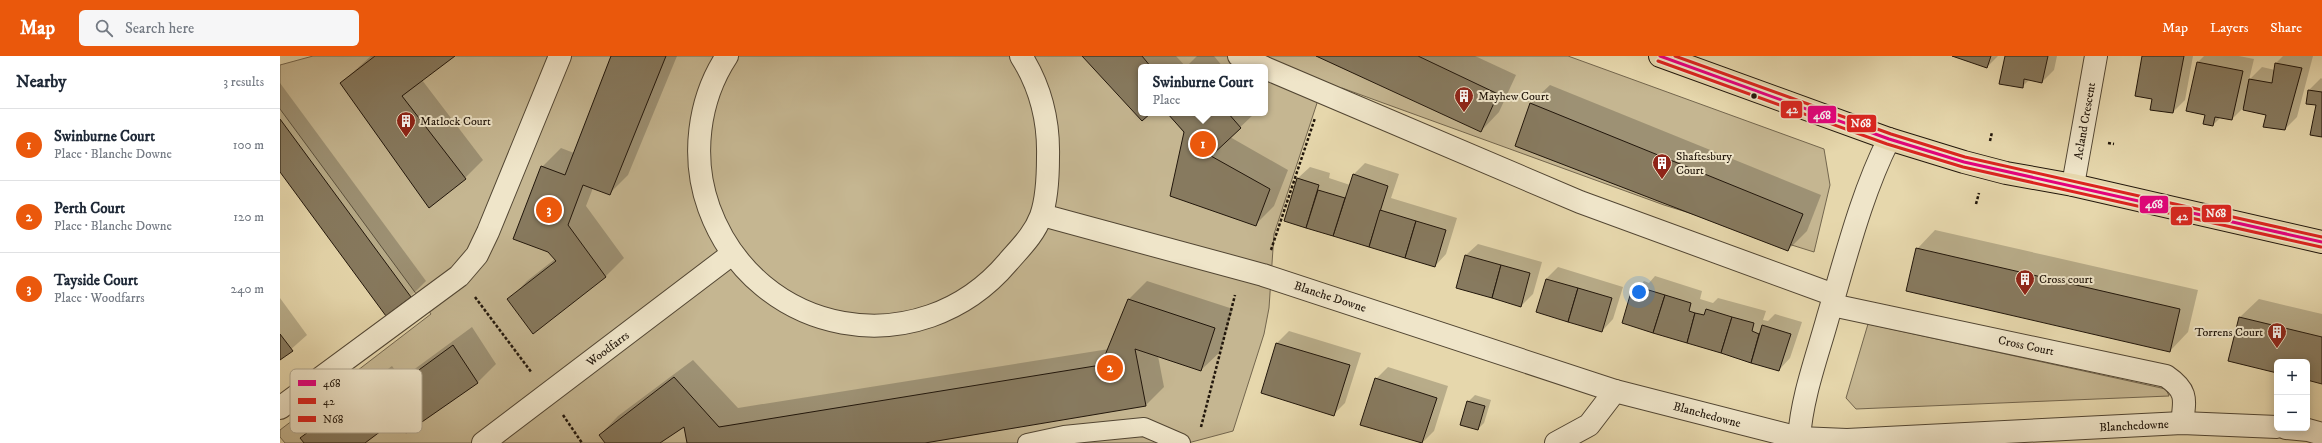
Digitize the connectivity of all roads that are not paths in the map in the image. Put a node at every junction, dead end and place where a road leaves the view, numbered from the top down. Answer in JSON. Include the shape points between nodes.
{"nodes":[{"id":1,"x":560,"y":56,"type":"edge"},
{"id":2,"x":727,"y":56,"type":"edge"},
{"id":3,"x":1021,"y":56,"type":"edge"},
{"id":4,"x":1239,"y":56,"type":"edge"},
{"id":5,"x":1660,"y":56,"type":"edge"},
{"id":6,"x":2096,"y":56,"type":"edge"},
{"id":7,"x":1257,"y":64,"type":"edge"},
{"id":8,"x":1268,"y":69,"type":"edge"},
{"id":9,"x":1889,"y":139,"type":"junction"},
{"id":10,"x":2073,"y":185,"type":"junction"},
{"id":11,"x":1042,"y":215,"type":"junction"},
{"id":12,"x":2322,"y":242,"type":"edge"},
{"id":13,"x":732,"y":254,"type":"junction"},
{"id":14,"x":1833,"y":300,"type":"junction"},
{"id":15,"x":333,"y":369,"type":"edge"},
{"id":16,"x":1615,"y":391,"type":"junction"},
{"id":17,"x":290,"y":401,"type":"edge"},
{"id":18,"x":280,"y":408,"type":"edge"},
{"id":19,"x":2182,"y":423,"type":"junction"},
{"id":20,"x":2274,"y":427,"type":"edge"},
{"id":21,"x":2310,"y":431,"type":"edge"},
{"id":22,"x":2322,"y":434,"type":"edge"},
{"id":23,"x":1799,"y":438,"type":"junction"},
{"id":24,"x":483,"y":443,"type":"edge"},
{"id":25,"x":1027,"y":443,"type":"edge"},
{"id":26,"x":1181,"y":443,"type":"edge"},
{"id":27,"x":1556,"y":443,"type":"edge"}],
"edges":[{"from":1,"to":15,"type":"street","via":[[477,255],[459,276]]},
{"from":2,"to":13,"type":"street","via":[[706,99],[700,131],[699,164],[704,196],[716,226]]},
{"from":3,"to":11,"type":"street","via":[[1035,84],[1044,112],[1048,140],[1048,169]]},
{"from":4,"to":7,"type":"street","name":"Cross Court"},
{"from":5,"to":9,"type":"main road"},
{"from":6,"to":10,"type":"street","name":"Acland Crescent"},
{"from":8,"to":14,"type":"street","name":"Cross Court","via":[[1580,202]]},
{"from":9,"to":10,"type":"main road","via":[[2006,173]]},
{"from":9,"to":14,"type":"street","via":[[1867,188]]},
{"from":10,"to":12,"type":"main road"},
{"from":11,"to":13,"type":"street","via":[[1034,232],[997,275],[974,295],[948,310],[890,326],[860,326],[830,321],[802,311],[775,296],[752,277]]},
{"from":11,"to":16,"type":"street","name":"Blanche Downe","via":[[1263,275]]},
{"from":13,"to":24,"type":"street","name":"Woodfarrs"},
{"from":14,"to":19,"type":"street","name":"Cross Court","via":[[2166,376],[2178,384],[2184,395]]},
{"from":14,"to":23,"type":"street","via":[[1801,412]]},
{"from":16,"to":23,"type":"street","name":"Blanchedowne"},
{"from":16,"to":27,"type":"street","via":[[1589,425]]},
{"from":17,"to":18,"type":"street"},
{"from":19,"to":20,"type":"street","name":"Blanchedowne"},
{"from":19,"to":23,"type":"street","name":"Blanchedowne","via":[[1847,440]]},
{"from":21,"to":22,"type":"street"},
{"from":25,"to":26,"type":"lane","via":[[1064,435],[1144,427]]}]}
